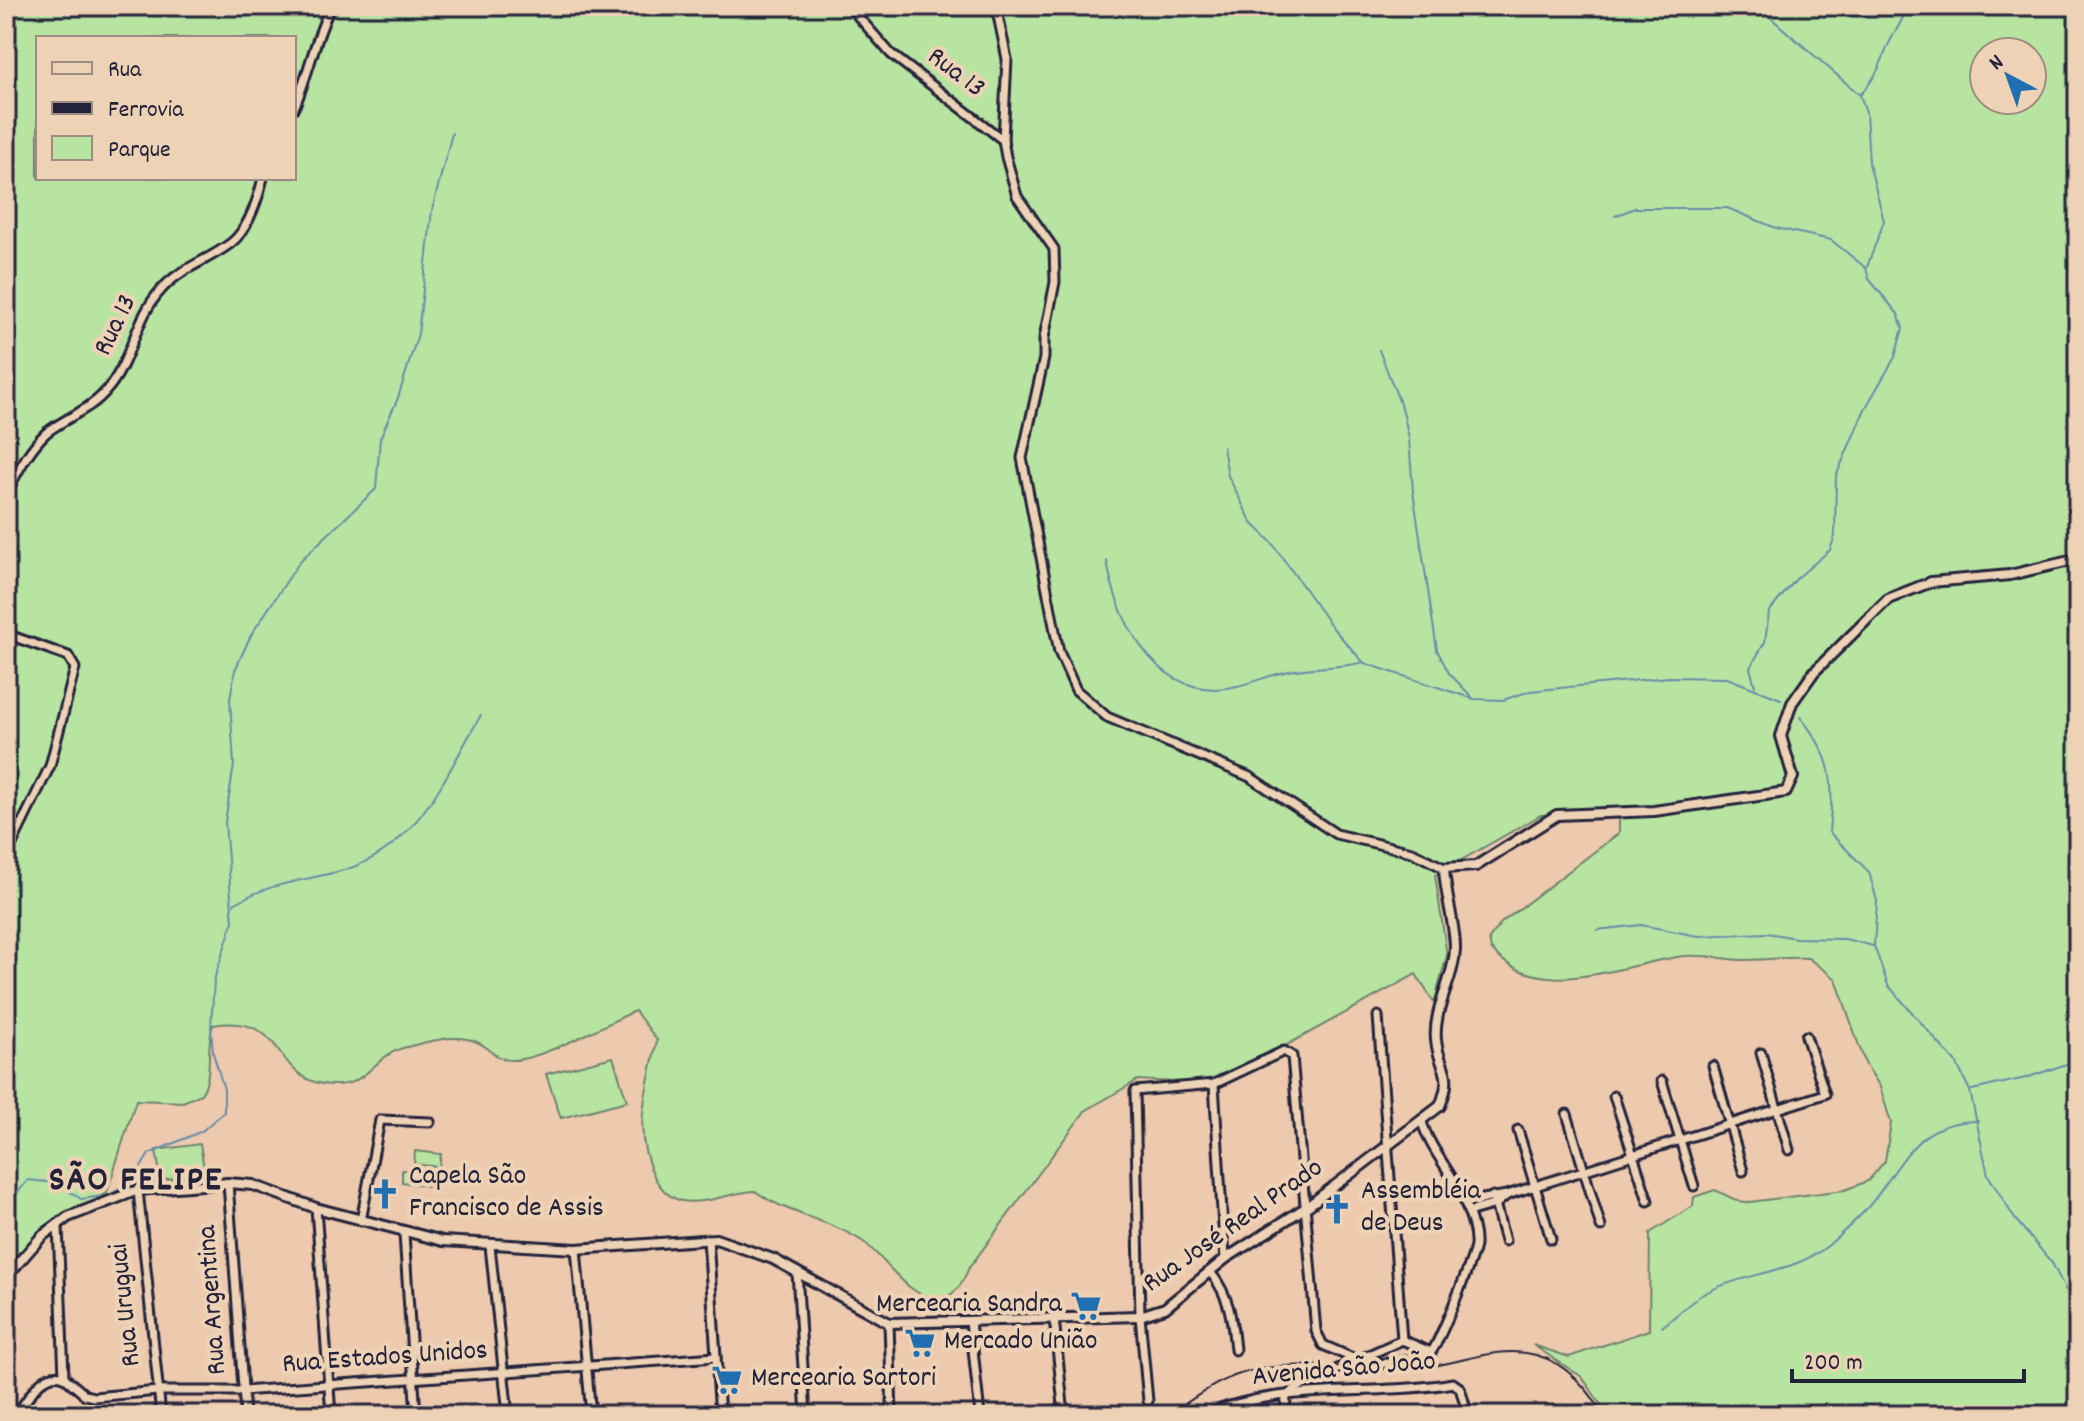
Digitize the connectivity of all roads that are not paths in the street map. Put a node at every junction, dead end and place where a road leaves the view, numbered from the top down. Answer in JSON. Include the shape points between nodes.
{"nodes":[{"id":1,"x":331,"y":6,"type":"edge"},
{"id":2,"x":849,"y":6,"type":"edge"},
{"id":3,"x":996,"y":6,"type":"edge"},
{"id":4,"x":296,"y":103,"type":"edge"},
{"id":5,"x":1003,"y":140,"type":"junction"},
{"id":6,"x":263,"y":180,"type":"edge"},
{"id":7,"x":6,"y":494,"type":"edge"},
{"id":8,"x":2078,"y":559,"type":"edge"},
{"id":9,"x":6,"y":596,"type":"edge"},
{"id":10,"x":6,"y":607,"type":"edge"},
{"id":11,"x":6,"y":634,"type":"edge"},
{"id":12,"x":6,"y":847,"type":"edge"},
{"id":13,"x":1444,"y":868,"type":"junction"},
{"id":14,"x":1378,"y":1016,"type":"dead end"},
{"id":15,"x":1806,"y":1036,"type":"dead end"},
{"id":16,"x":1761,"y":1053,"type":"dead end"},
{"id":17,"x":1713,"y":1066,"type":"dead end"},
{"id":18,"x":1662,"y":1081,"type":"dead end"},
{"id":19,"x":1214,"y":1084,"type":"junction"},
{"id":20,"x":1614,"y":1096,"type":"dead end"},
{"id":21,"x":1778,"y":1108,"type":"junction"},
{"id":22,"x":1567,"y":1114,"type":"dead end"},
{"id":23,"x":430,"y":1122,"type":"dead end"},
{"id":24,"x":1422,"y":1122,"type":"junction"},
{"id":25,"x":1731,"y":1123,"type":"junction"},
{"id":26,"x":1518,"y":1130,"type":"dead end"},
{"id":27,"x":1680,"y":1139,"type":"junction"},
{"id":28,"x":1390,"y":1142,"type":"junction"},
{"id":29,"x":1789,"y":1150,"type":"dead end"},
{"id":30,"x":1631,"y":1154,"type":"junction"},
{"id":31,"x":1583,"y":1170,"type":"junction"},
{"id":32,"x":1743,"y":1171,"type":"dead end"},
{"id":33,"x":228,"y":1183,"type":"junction"},
{"id":34,"x":1535,"y":1186,"type":"junction"},
{"id":35,"x":1694,"y":1186,"type":"dead end"},
{"id":36,"x":138,"y":1190,"type":"junction"},
{"id":37,"x":1494,"y":1200,"type":"junction"},
{"id":38,"x":1648,"y":1201,"type":"dead end"},
{"id":39,"x":1465,"y":1202,"type":"junction"},
{"id":40,"x":1308,"y":1206,"type":"junction"},
{"id":41,"x":316,"y":1208,"type":"junction"},
{"id":42,"x":1468,"y":1212,"type":"junction"},
{"id":43,"x":361,"y":1221,"type":"junction"},
{"id":44,"x":58,"y":1225,"type":"junction"},
{"id":45,"x":1601,"y":1227,"type":"dead end"},
{"id":46,"x":404,"y":1234,"type":"junction"},
{"id":47,"x":708,"y":1239,"type":"junction"},
{"id":48,"x":1551,"y":1239,"type":"dead end"},
{"id":49,"x":1505,"y":1241,"type":"dead end"},
{"id":50,"x":490,"y":1246,"type":"junction"},
{"id":51,"x":576,"y":1249,"type":"junction"},
{"id":52,"x":1225,"y":1259,"type":"junction"},
{"id":53,"x":797,"y":1272,"type":"junction"},
{"id":54,"x":1211,"y":1273,"type":"junction"},
{"id":55,"x":6,"y":1277,"type":"edge"},
{"id":56,"x":1140,"y":1316,"type":"junction"},
{"id":57,"x":1054,"y":1318,"type":"junction"},
{"id":58,"x":970,"y":1321,"type":"junction"},
{"id":59,"x":889,"y":1323,"type":"junction"},
{"id":60,"x":1402,"y":1340,"type":"junction"},
{"id":61,"x":1235,"y":1350,"type":"dead end"},
{"id":62,"x":1431,"y":1352,"type":"junction"},
{"id":63,"x":716,"y":1357,"type":"junction"},
{"id":64,"x":1357,"y":1360,"type":"junction"},
{"id":65,"x":586,"y":1365,"type":"junction"},
{"id":66,"x":1347,"y":1365,"type":"junction"},
{"id":67,"x":502,"y":1372,"type":"junction"},
{"id":68,"x":64,"y":1377,"type":"junction"},
{"id":69,"x":413,"y":1378,"type":"junction"},
{"id":70,"x":329,"y":1384,"type":"junction"},
{"id":71,"x":158,"y":1391,"type":"junction"},
{"id":72,"x":243,"y":1391,"type":"junction"},
{"id":73,"x":1286,"y":1397,"type":"junction"},
{"id":74,"x":1148,"y":1401,"type":"dead end"},
{"id":75,"x":16,"y":1415,"type":"edge"},
{"id":76,"x":161,"y":1415,"type":"edge"},
{"id":77,"x":245,"y":1415,"type":"edge"},
{"id":78,"x":331,"y":1415,"type":"edge"},
{"id":79,"x":416,"y":1415,"type":"edge"},
{"id":80,"x":508,"y":1415,"type":"edge"},
{"id":81,"x":591,"y":1415,"type":"edge"},
{"id":82,"x":720,"y":1415,"type":"edge"},
{"id":83,"x":806,"y":1415,"type":"edge"},
{"id":84,"x":892,"y":1415,"type":"edge"},
{"id":85,"x":980,"y":1415,"type":"edge"},
{"id":86,"x":1064,"y":1415,"type":"edge"},
{"id":87,"x":1205,"y":1415,"type":"edge"},
{"id":88,"x":1285,"y":1415,"type":"edge"},
{"id":89,"x":1468,"y":1415,"type":"edge"}],
"edges":[{"from":1,"to":4,"type":"street","via":[[312,43]]},
{"from":2,"to":5,"type":"street","name":"Rua 13","via":[[891,54]]},
{"from":3,"to":5,"type":"street","via":[[1007,59]]},
{"from":5,"to":13,"type":"street","via":[[1017,196],[1054,249],[1055,282],[1044,358],[1022,458],[1059,652],[1076,690],[1107,717],[1250,777],[1336,834],[1412,852]]},
{"from":6,"to":7,"type":"street","name":"Rua 13","via":[[258,200],[234,241],[184,267],[158,292],[105,394],[46,434],[22,462]]},
{"from":8,"to":13,"type":"street","via":[[2010,575],[1931,582],[1888,599],[1814,672],[1792,703],[1781,736],[1793,777],[1786,792],[1667,809],[1557,815],[1476,866]]},
{"from":9,"to":10,"type":"street"},
{"from":11,"to":12,"type":"street","via":[[68,656],[75,668],[50,766]]},
{"from":13,"to":24,"type":"street","name":"Rua José Real Prado","via":[[1455,948],[1437,1027],[1446,1090],[1440,1106]]},
{"from":14,"to":28,"type":"street"},
{"from":15,"to":21,"type":"street","via":[[1825,1094]]},
{"from":16,"to":21,"type":"street"},
{"from":17,"to":25,"type":"street"},
{"from":18,"to":27,"type":"street"},
{"from":19,"to":40,"type":"street","via":[[1288,1051],[1292,1056]]},
{"from":19,"to":52,"type":"street"},
{"from":19,"to":56,"type":"street","via":[[1135,1091]]},
{"from":20,"to":30,"type":"street"},
{"from":21,"to":25,"type":"street"},
{"from":21,"to":29,"type":"street"},
{"from":22,"to":31,"type":"street"},
{"from":23,"to":43,"type":"street","via":[[380,1120]]},
{"from":24,"to":28,"type":"street","name":"Rua José Real Prado"},
{"from":24,"to":39,"type":"street"},
{"from":25,"to":27,"type":"street"},
{"from":25,"to":32,"type":"street"},
{"from":26,"to":34,"type":"street"},
{"from":27,"to":30,"type":"street"},
{"from":27,"to":35,"type":"street"},
{"from":28,"to":40,"type":"street","name":"Rua José Real Prado"},
{"from":28,"to":60,"type":"street"},
{"from":30,"to":31,"type":"street"},
{"from":30,"to":38,"type":"street"},
{"from":31,"to":34,"type":"street"},
{"from":31,"to":45,"type":"street"},
{"from":33,"to":36,"type":"street"},
{"from":33,"to":41,"type":"street","via":[[253,1185]]},
{"from":33,"to":72,"type":"street","name":"Rua Argentina"},
{"from":34,"to":37,"type":"street"},
{"from":34,"to":48,"type":"street"},
{"from":36,"to":44,"type":"street"},
{"from":36,"to":71,"type":"street","name":"Rua Uruguai"},
{"from":37,"to":39,"type":"street"},
{"from":37,"to":42,"type":"street"},
{"from":37,"to":49,"type":"street"},
{"from":39,"to":42,"type":"street"},
{"from":40,"to":52,"type":"street","name":"Rua José Real Prado"},
{"from":40,"to":64,"type":"street","via":[[1316,1331],[1323,1345]]},
{"from":41,"to":43,"type":"street"},
{"from":41,"to":70,"type":"street"},
{"from":42,"to":62,"type":"street","via":[[1476,1241],[1473,1259],[1455,1294],[1442,1339]]},
{"from":43,"to":46,"type":"street"},
{"from":44,"to":55,"type":"street"},
{"from":44,"to":68,"type":"street"},
{"from":46,"to":50,"type":"street"},
{"from":46,"to":69,"type":"street"},
{"from":47,"to":51,"type":"street"},
{"from":47,"to":53,"type":"street","via":[[743,1246]]},
{"from":47,"to":63,"type":"street"},
{"from":50,"to":51,"type":"street"},
{"from":50,"to":67,"type":"street"},
{"from":51,"to":65,"type":"street"},
{"from":52,"to":54,"type":"street","name":"Rua José Real Prado"},
{"from":53,"to":59,"type":"street"},
{"from":53,"to":83,"type":"street"},
{"from":54,"to":56,"type":"street","name":"Rua José Real Prado","via":[[1165,1308]]},
{"from":54,"to":61,"type":"street","via":[[1230,1306]]},
{"from":56,"to":57,"type":"street","name":"Rua José Real Prado"},
{"from":56,"to":74,"type":"street"},
{"from":57,"to":58,"type":"street","name":"Rua José Real Prado"},
{"from":57,"to":86,"type":"street"},
{"from":58,"to":59,"type":"street","name":"Rua José Real Prado"},
{"from":58,"to":85,"type":"street"},
{"from":59,"to":84,"type":"street"},
{"from":60,"to":62,"type":"street"},
{"from":60,"to":64,"type":"street"},
{"from":62,"to":66,"type":"street"},
{"from":63,"to":65,"type":"street","name":"Rua Estados Unidos"},
{"from":63,"to":82,"type":"street"},
{"from":64,"to":66,"type":"street"},
{"from":65,"to":67,"type":"street","name":"Rua Estados Unidos"},
{"from":65,"to":81,"type":"street"},
{"from":66,"to":73,"type":"street"},
{"from":67,"to":69,"type":"street","name":"Rua Estados Unidos"},
{"from":67,"to":80,"type":"street"},
{"from":68,"to":71,"type":"street","name":"Rua Estados Unidos","via":[[94,1397]]},
{"from":68,"to":75,"type":"street","via":[[45,1377]]},
{"from":69,"to":70,"type":"street","name":"Rua Estados Unidos"},
{"from":69,"to":79,"type":"street"},
{"from":70,"to":72,"type":"street","name":"Rua Estados Unidos"},
{"from":70,"to":78,"type":"street"},
{"from":71,"to":72,"type":"street","name":"Rua Estados Unidos"},
{"from":71,"to":76,"type":"street","name":"Rua Uruguai"},
{"from":72,"to":77,"type":"street","name":"Rua Argentina"},
{"from":73,"to":87,"type":"street","name":"Avenida São João","via":[[1235,1402]]},
{"from":73,"to":88,"type":"street"},
{"from":73,"to":89,"type":"street","name":"Avenida São João","via":[[1453,1383],[1460,1388]]}]}
